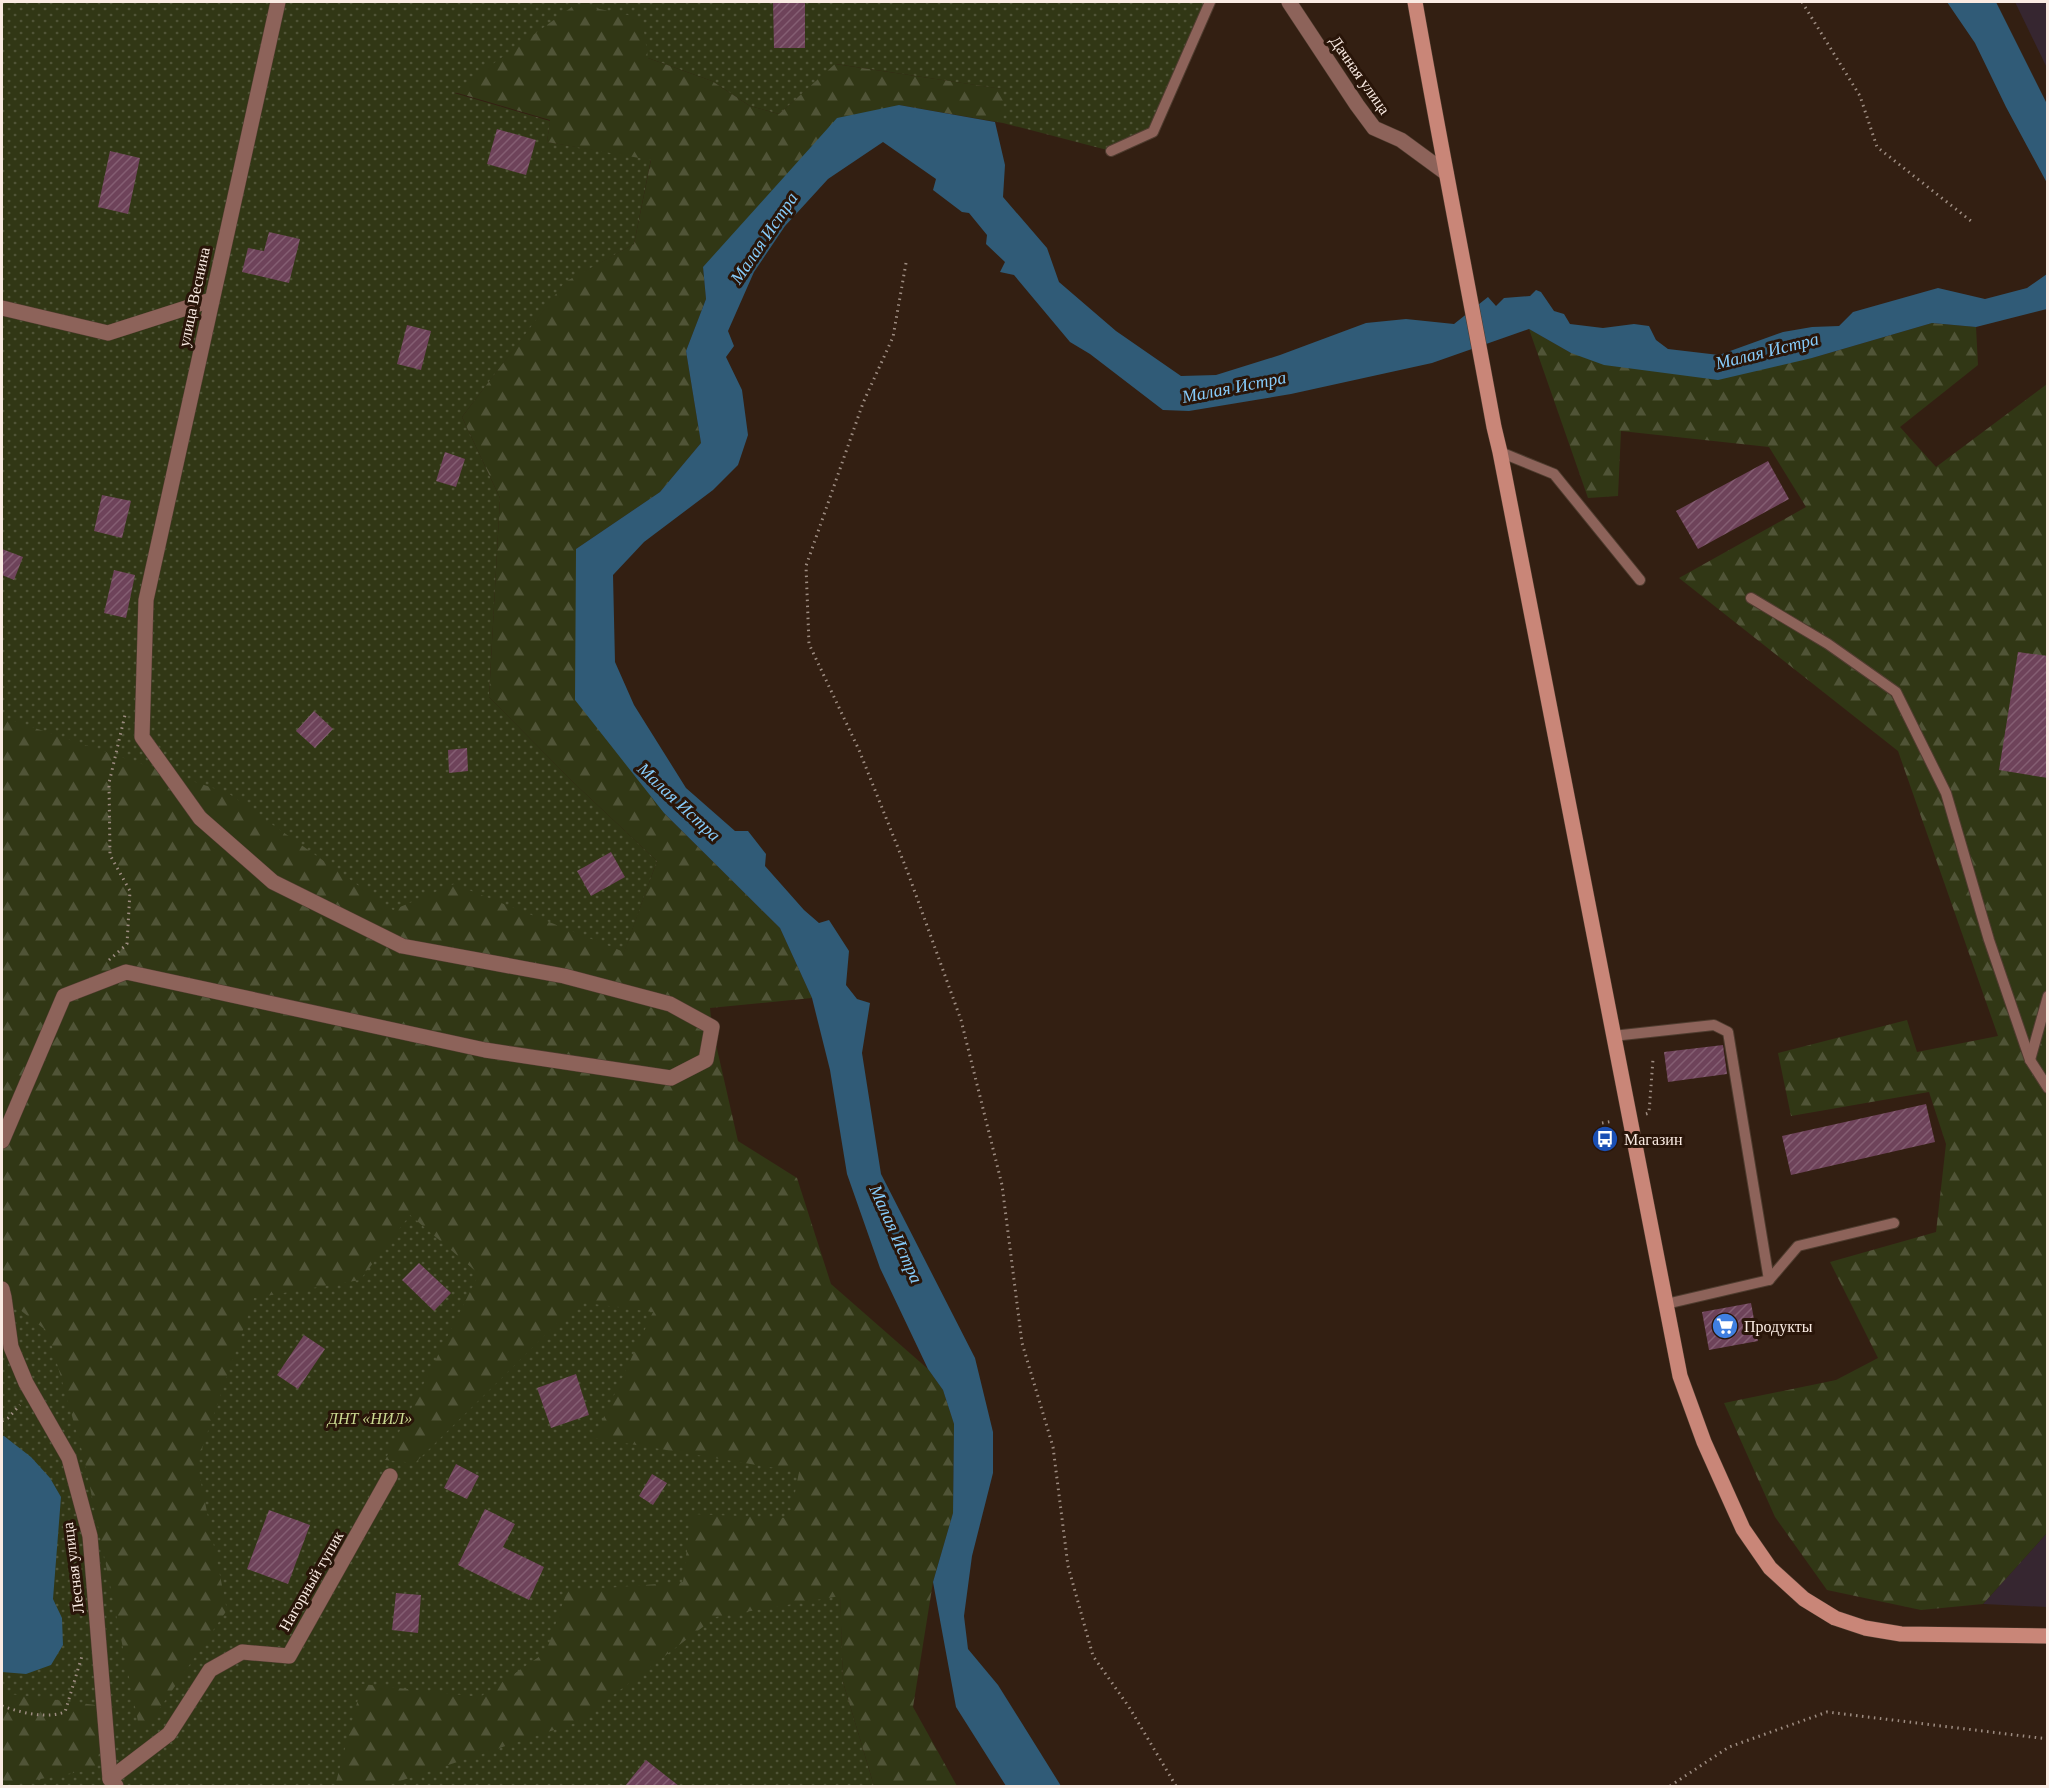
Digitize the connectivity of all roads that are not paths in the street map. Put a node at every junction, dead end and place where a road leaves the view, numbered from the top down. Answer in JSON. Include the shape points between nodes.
{"nodes":[{"id":1,"x":278,"y":2,"type":"edge"},
{"id":2,"x":1210,"y":2,"type":"edge"},
{"id":3,"x":1289,"y":2,"type":"edge"},
{"id":4,"x":1414,"y":2,"type":"edge"},
{"id":5,"x":1111,"y":151,"type":"dead end"},
{"id":6,"x":1446,"y":173,"type":"junction"},
{"id":7,"x":212,"y":300,"type":"junction"},
{"id":8,"x":2,"y":308,"type":"edge"},
{"id":9,"x":1500,"y":452,"type":"junction"},
{"id":10,"x":1640,"y":580,"type":"dead end"},
{"id":11,"x":1750,"y":598,"type":"dead end"},
{"id":12,"x":2048,"y":996,"type":"edge"},
{"id":13,"x":1613,"y":1036,"type":"junction"},
{"id":14,"x":2031,"y":1060,"type":"junction"},
{"id":15,"x":2048,"y":1088,"type":"edge"},
{"id":16,"x":2,"y":1141,"type":"edge"},
{"id":17,"x":1894,"y":1222,"type":"dead end"},
{"id":18,"x":1769,"y":1280,"type":"junction"},
{"id":19,"x":2,"y":1289,"type":"edge"},
{"id":20,"x":1666,"y":1304,"type":"junction"},
{"id":21,"x":390,"y":1476,"type":"dead end"},
{"id":22,"x":2048,"y":1636,"type":"edge"},
{"id":23,"x":113,"y":1783,"type":"edge"}],
"edges":[{"from":1,"to":7,"type":"street","name":"улица Веснина"},
{"from":2,"to":5,"type":"lane","via":[[1153,132]]},
{"from":3,"to":6,"type":"street","name":"Дачная улица","via":[[1374,128],[1401,140]]},
{"from":4,"to":6,"type":"main road"},
{"from":6,"to":9,"type":"main road"},
{"from":7,"to":8,"type":"street","via":[[108,333]]},
{"from":7,"to":16,"type":"street","name":"улица Веснина","via":[[146,600],[142,737],[200,818],[273,882],[402,946],[564,976],[670,1004],[712,1027],[706,1060],[671,1078],[485,1050],[126,972],[64,996]]},
{"from":9,"to":10,"type":"lane","via":[[1554,474]]},
{"from":9,"to":13,"type":"main road"},
{"from":11,"to":14,"type":"lane","via":[[1828,644],[1896,692],[1946,793],[1989,940]]},
{"from":12,"to":14,"type":"lane"},
{"from":13,"to":18,"type":"lane","via":[[1714,1024],[1728,1032]]},
{"from":13,"to":20,"type":"main road"},
{"from":14,"to":15,"type":"lane"},
{"from":17,"to":18,"type":"lane","via":[[1798,1246]]},
{"from":18,"to":20,"type":"lane"},
{"from":19,"to":23,"type":"street","name":"Лесная улица","via":[[11,1347],[31,1392],[69,1458],[90,1536]]},
{"from":20,"to":22,"type":"main road","via":[[1680,1376],[1743,1529],[1770,1568],[1804,1599],[1865,1628],[1901,1634]]},
{"from":21,"to":23,"type":"street","name":"Нагорный тупик","via":[[289,1656],[242,1652],[210,1670],[169,1734]]}]}
